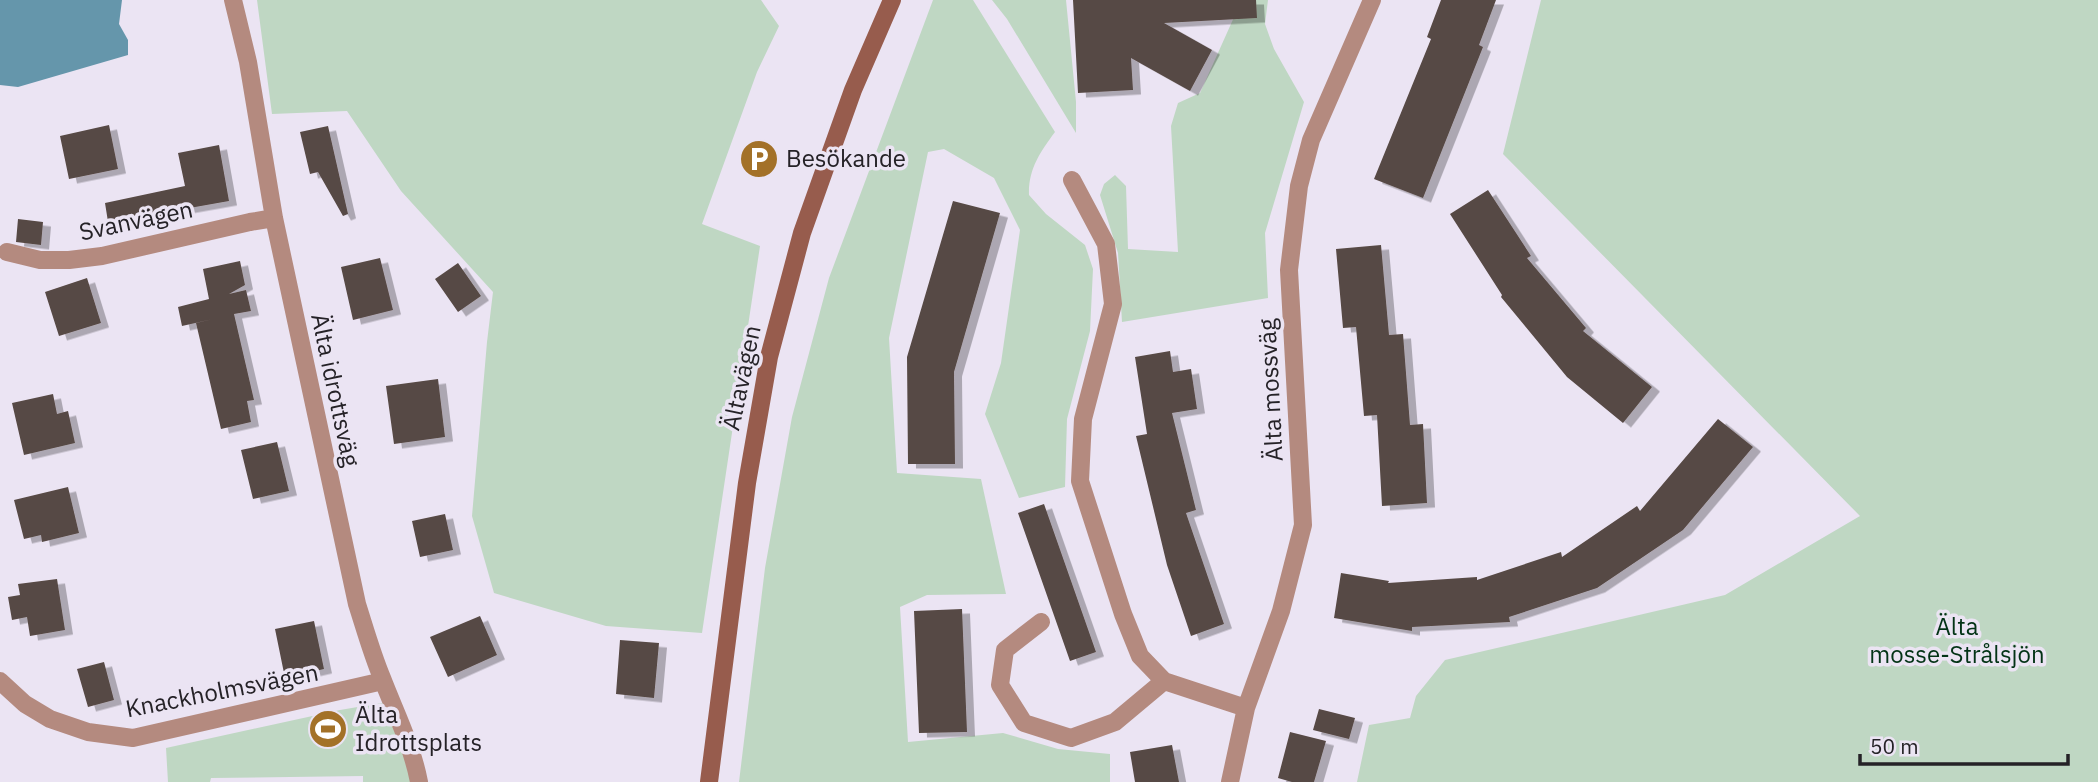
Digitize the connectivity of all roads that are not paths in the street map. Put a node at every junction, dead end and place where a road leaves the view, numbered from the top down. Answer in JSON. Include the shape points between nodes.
{"nodes":[{"id":1,"x":233,"y":0,"type":"edge"},
{"id":2,"x":892,"y":0,"type":"edge"},
{"id":3,"x":1372,"y":0,"type":"edge"},
{"id":4,"x":1072,"y":180,"type":"dead end"},
{"id":5,"x":274,"y":218,"type":"junction"},
{"id":6,"x":7,"y":252,"type":"dead end"},
{"id":7,"x":1041,"y":622,"type":"dead end"},
{"id":8,"x":0,"y":681,"type":"edge"},
{"id":9,"x":383,"y":681,"type":"junction"},
{"id":10,"x":1164,"y":681,"type":"junction"},
{"id":11,"x":1246,"y":708,"type":"junction"},
{"id":12,"x":419,"y":782,"type":"edge"},
{"id":13,"x":709,"y":782,"type":"edge"},
{"id":14,"x":1230,"y":782,"type":"edge"}],
"edges":[{"from":1,"to":5,"type":"street","name":"Älta idrottsväg"},
{"from":2,"to":13,"type":"main road","name":"Ältavägen","via":[[853,90],[802,233],[769,357],[747,483]]},
{"from":3,"to":11,"type":"street","name":"Älta mossväg","via":[[1311,140],[1299,186],[1289,270],[1303,525],[1281,611]]},
{"from":4,"to":10,"type":"street","via":[[1106,244],[1113,304],[1083,419],[1080,481],[1140,656]]},
{"from":5,"to":6,"type":"street","name":"Svanvägen","via":[[102,256],[40,260]]},
{"from":5,"to":9,"type":"street","name":"Älta idrottsväg","via":[[357,604]]},
{"from":7,"to":10,"type":"street","via":[[1005,650],[1000,685],[1024,723],[1070,738],[1115,722]]},
{"from":8,"to":9,"type":"street","name":"Knackholmsvägen","via":[[50,719],[88,732],[133,738]]},
{"from":9,"to":12,"type":"street","name":"Älta idrottsväg"},
{"from":10,"to":11,"type":"street"},
{"from":11,"to":14,"type":"street","name":"Älta mossväg"}]}
